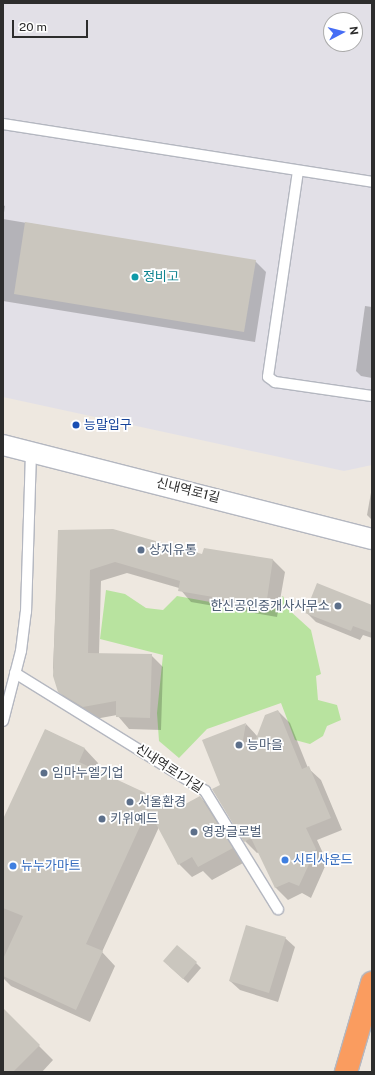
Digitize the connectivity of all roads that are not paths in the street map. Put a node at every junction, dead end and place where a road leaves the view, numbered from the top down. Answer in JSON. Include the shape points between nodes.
{"nodes":[{"id":1,"x":3,"y":124,"type":"edge"},
{"id":2,"x":298,"y":171,"type":"junction"},
{"id":3,"x":372,"y":182,"type":"edge"},
{"id":4,"x":372,"y":396,"type":"edge"},
{"id":5,"x":3,"y":445,"type":"edge"},
{"id":6,"x":31,"y":452,"type":"junction"},
{"id":7,"x":372,"y":539,"type":"edge"},
{"id":8,"x":15,"y":673,"type":"junction"},
{"id":9,"x":3,"y":721,"type":"edge"},
{"id":10,"x":278,"y":909,"type":"dead end"},
{"id":11,"x":372,"y":983,"type":"edge"},
{"id":12,"x":346,"y":1072,"type":"edge"}],
"edges":[{"from":1,"to":2,"type":"lane"},
{"from":2,"to":3,"type":"lane"},
{"from":2,"to":4,"type":"lane","via":[[268,376],[275,382]]},
{"from":5,"to":6,"type":"street","name":"신내역로1길"},
{"from":6,"to":7,"type":"street","name":"신내역로1길"},
{"from":6,"to":8,"type":"lane","via":[[26,612],[21,651]]},
{"from":8,"to":9,"type":"lane"},
{"from":8,"to":10,"type":"lane","name":"신내역로1가길","via":[[205,791]]},
{"from":11,"to":12,"type":"highway"}]}
